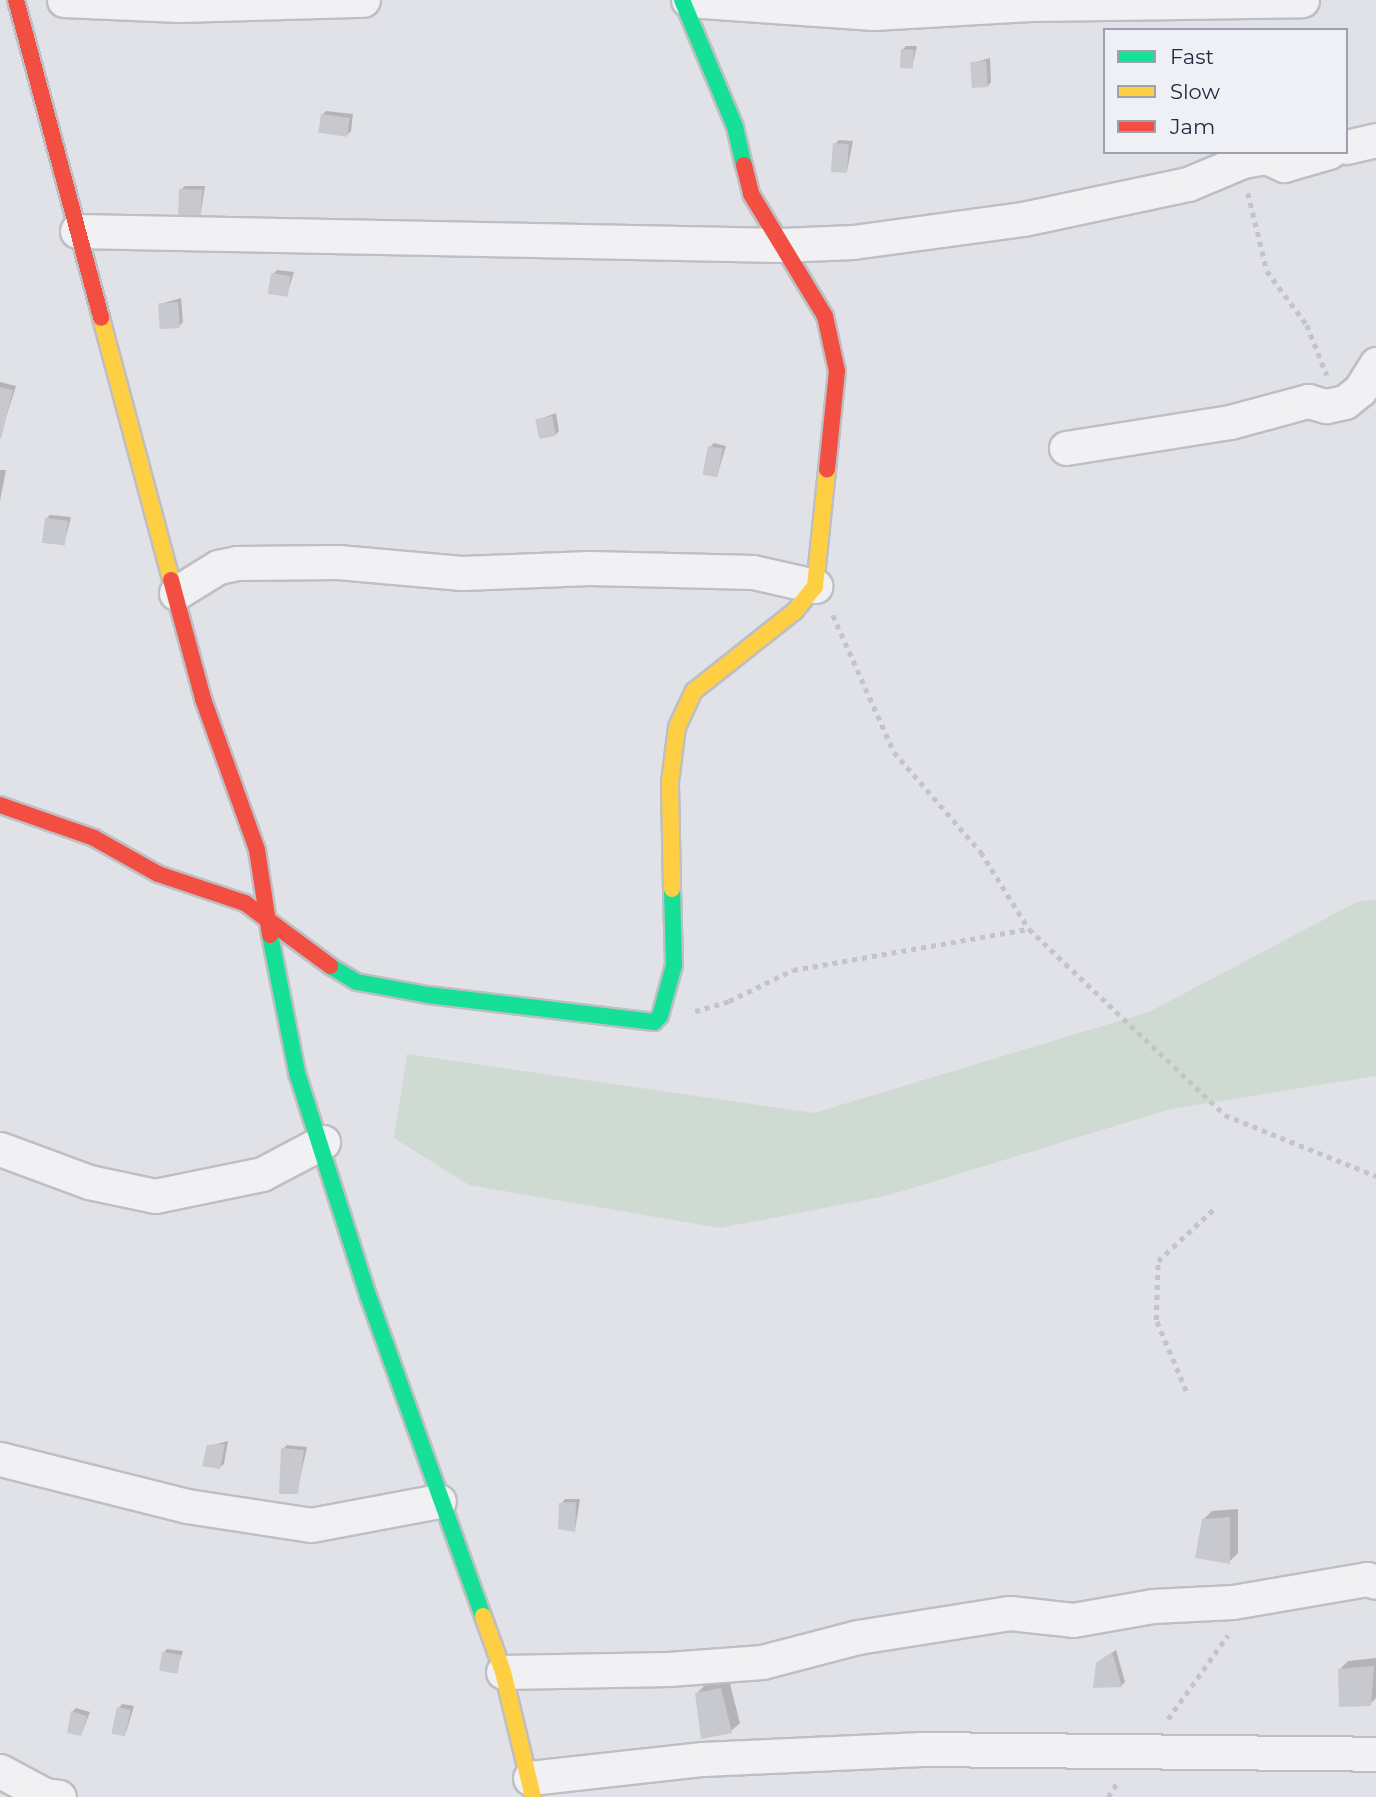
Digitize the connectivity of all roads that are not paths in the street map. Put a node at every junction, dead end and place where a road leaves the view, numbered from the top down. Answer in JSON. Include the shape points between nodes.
{"nodes":[{"id":1,"x":16,"y":0,"type":"edge"},
{"id":2,"x":64,"y":0,"type":"edge"},
{"id":3,"x":363,"y":0,"type":"edge"},
{"id":4,"x":698,"y":0,"type":"edge"},
{"id":5,"x":1302,"y":0,"type":"edge"},
{"id":6,"x":1057,"y":2,"type":"edge"},
{"id":7,"x":1376,"y":140,"type":"edge"},
{"id":8,"x":1348,"y":147,"type":"edge"},
{"id":9,"x":1322,"y":154,"type":"edge"},
{"id":10,"x":77,"y":231,"type":"junction"},
{"id":11,"x":781,"y":244,"type":"junction"},
{"id":12,"x":1376,"y":364,"type":"edge"},
{"id":13,"x":1066,"y":448,"type":"dead end"},
{"id":14,"x":815,"y":586,"type":"junction"},
{"id":15,"x":176,"y":593,"type":"junction"},
{"id":16,"x":0,"y":805,"type":"edge"},
{"id":17,"x":264,"y":915,"type":"junction"},
{"id":18,"x":323,"y":1142,"type":"junction"},
{"id":19,"x":0,"y":1149,"type":"edge"},
{"id":20,"x":0,"y":1459,"type":"edge"},
{"id":21,"x":439,"y":1501,"type":"junction"},
{"id":22,"x":1376,"y":1582,"type":"edge"},
{"id":23,"x":503,"y":1672,"type":"junction"},
{"id":24,"x":1376,"y":1754,"type":"edge"},
{"id":25,"x":0,"y":1771,"type":"edge"},
{"id":26,"x":531,"y":1788,"type":"edge"},
{"id":27,"x":59,"y":1797,"type":"edge"}],
"edges":[{"from":1,"to":10,"type":"street"},
{"from":2,"to":3,"type":"street","via":[[178,5]]},
{"from":4,"to":6,"type":"street","via":[[861,13]]},
{"from":4,"to":11,"type":"street","via":[[751,194]]},
{"from":5,"to":6,"type":"street"},
{"from":7,"to":8,"type":"street"},
{"from":9,"to":11,"type":"street","via":[[1284,165],[1266,157],[1243,161],[1188,184],[1023,219],[853,242]]},
{"from":10,"to":11,"type":"street"},
{"from":10,"to":15,"type":"street"},
{"from":11,"to":14,"type":"street","via":[[825,316],[837,371]]},
{"from":12,"to":13,"type":"street","via":[[1360,390],[1345,402],[1326,406],[1308,401],[1230,422]]},
{"from":14,"to":15,"type":"street","via":[[753,572],[589,568],[462,573],[338,562],[218,566]]},
{"from":14,"to":17,"type":"street","via":[[795,611],[694,691],[677,727],[670,782],[674,965],[665,1003],[654,1022],[357,982],[307,952]]},
{"from":15,"to":17,"type":"street","via":[[203,699],[257,850]]},
{"from":16,"to":17,"type":"street","via":[[94,838],[158,874],[229,896]]},
{"from":17,"to":18,"type":"street","via":[[297,1073]]},
{"from":18,"to":19,"type":"street","via":[[262,1174],[155,1196],[89,1182]]},
{"from":18,"to":21,"type":"street","via":[[369,1298]]},
{"from":20,"to":21,"type":"street","via":[[187,1506],[311,1525]]},
{"from":21,"to":23,"type":"street"},
{"from":22,"to":23,"type":"street","via":[[1367,1579],[1248,1600],[1153,1606],[1073,1620],[996,1615],[858,1637],[762,1662]]},
{"from":23,"to":26,"type":"street"},
{"from":24,"to":26,"type":"street","via":[[922,1749],[703,1759]]},
{"from":25,"to":27,"type":"street"}]}
